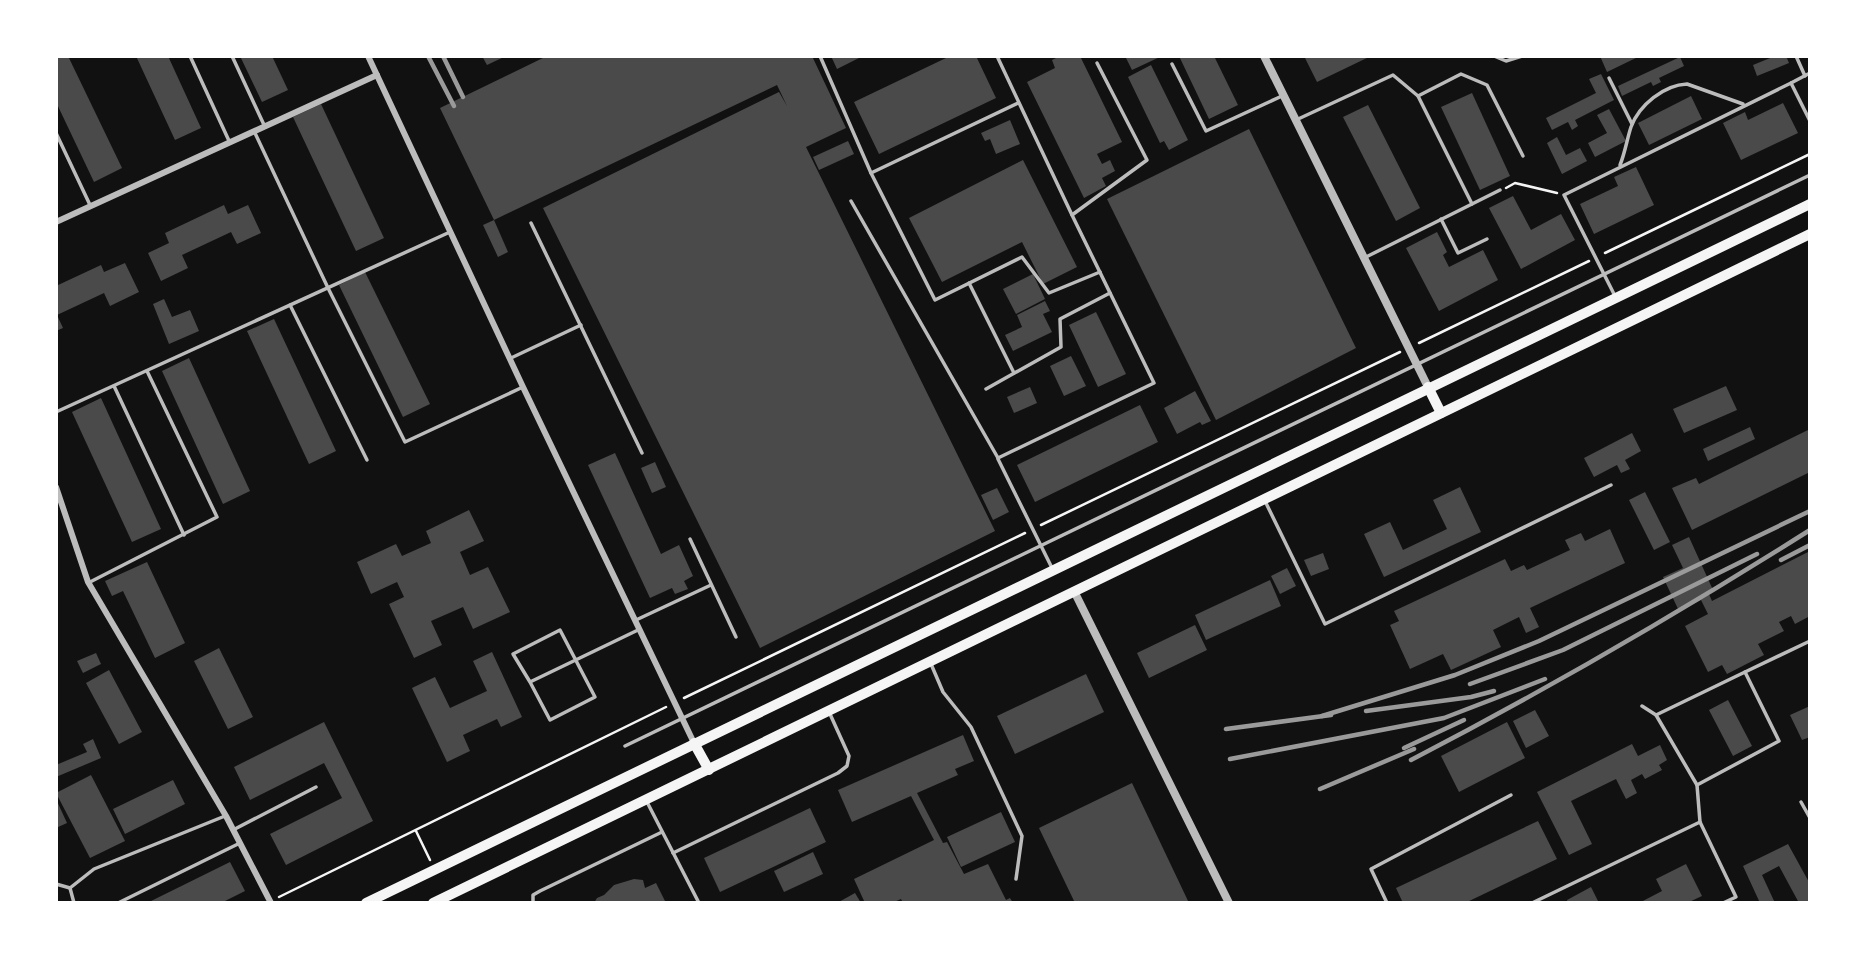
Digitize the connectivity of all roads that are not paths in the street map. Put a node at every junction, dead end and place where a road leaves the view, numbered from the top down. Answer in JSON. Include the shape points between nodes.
{"nodes":[{"id":1,"x":190,"y":56,"type":"edge"},
{"id":2,"x":232,"y":56,"type":"edge"},
{"id":3,"x":368,"y":56,"type":"edge"},
{"id":4,"x":820,"y":56,"type":"edge"},
{"id":5,"x":997,"y":56,"type":"edge"},
{"id":6,"x":1264,"y":56,"type":"edge"},
{"id":7,"x":1494,"y":56,"type":"edge"},
{"id":8,"x":1521,"y":56,"type":"edge"},
{"id":9,"x":1796,"y":56,"type":"edge"},
{"id":10,"x":1097,"y":63,"type":"dead end"},
{"id":11,"x":1172,"y":64,"type":"dead end"},
{"id":12,"x":377,"y":75,"type":"junction"},
{"id":13,"x":1807,"y":75,"type":"edge"},
{"id":14,"x":1609,"y":78,"type":"dead end"},
{"id":15,"x":1791,"y":83,"type":"junction"},
{"id":16,"x":1284,"y":95,"type":"junction"},
{"id":17,"x":1418,"y":96,"type":"junction"},
{"id":18,"x":1018,"y":103,"type":"junction"},
{"id":19,"x":1745,"y":105,"type":"junction"},
{"id":20,"x":1296,"y":120,"type":"junction"},
{"id":21,"x":1810,"y":121,"type":"edge"},
{"id":22,"x":1632,"y":124,"type":"junction"},
{"id":23,"x":265,"y":127,"type":"junction"},
{"id":24,"x":254,"y":131,"type":"junction"},
{"id":25,"x":56,"y":133,"type":"edge"},
{"id":26,"x":230,"y":143,"type":"junction"},
{"id":27,"x":1522,"y":156,"type":"dead end"},
{"id":28,"x":1620,"y":167,"type":"junction"},
{"id":29,"x":871,"y":173,"type":"junction"},
{"id":30,"x":1810,"y":175,"type":"edge"},
{"id":31,"x":1500,"y":190,"type":"road end"},
{"id":32,"x":851,"y":201,"type":"dead end"},
{"id":33,"x":1472,"y":204,"type":"junction"},
{"id":34,"x":1810,"y":204,"type":"edge"},
{"id":35,"x":90,"y":205,"type":"junction"},
{"id":36,"x":56,"y":211,"type":"edge"},
{"id":37,"x":1072,"y":215,"type":"junction"},
{"id":38,"x":1441,"y":219,"type":"junction"},
{"id":39,"x":58,"y":221,"type":"edge"},
{"id":40,"x":531,"y":223,"type":"dead end"},
{"id":41,"x":452,"y":231,"type":"junction"},
{"id":42,"x":1810,"y":234,"type":"edge"},
{"id":43,"x":1487,"y":239,"type":"dead end"},
{"id":44,"x":1364,"y":257,"type":"junction"},
{"id":45,"x":1100,"y":272,"type":"junction"},
{"id":46,"x":1604,"y":275,"type":"junction"},
{"id":47,"x":969,"y":283,"type":"junction"},
{"id":48,"x":328,"y":288,"type":"junction"},
{"id":49,"x":1110,"y":293,"type":"junction"},
{"id":50,"x":1615,"y":298,"type":"junction"},
{"id":51,"x":290,"y":305,"type":"junction"},
{"id":52,"x":581,"y":325,"type":"junction"},
{"id":53,"x":511,"y":358,"type":"junction"},
{"id":54,"x":1417,"y":365,"type":"junction"},
{"id":55,"x":146,"y":370,"type":"junction"},
{"id":56,"x":1014,"y":373,"type":"junction"},
{"id":57,"x":114,"y":386,"type":"junction"},
{"id":58,"x":523,"y":387,"type":"junction"},
{"id":59,"x":1428,"y":387,"type":"junction"},
{"id":60,"x":986,"y":389,"type":"dead end"},
{"id":61,"x":56,"y":412,"type":"edge"},
{"id":62,"x":1441,"y":413,"type":"junction"},
{"id":63,"x":642,"y":453,"type":"dead end"},
{"id":64,"x":998,"y":458,"type":"junction"},
{"id":65,"x":367,"y":460,"type":"dead end"},
{"id":66,"x":1611,"y":485,"type":"dead end"},
{"id":67,"x":56,"y":487,"type":"edge"},
{"id":68,"x":1264,"y":499,"type":"junction"},
{"id":69,"x":184,"y":535,"type":"junction"},
{"id":70,"x":690,"y":540,"type":"dead end"},
{"id":71,"x":1041,"y":544,"type":"junction"},
{"id":72,"x":1053,"y":570,"type":"junction"},
{"id":73,"x":88,"y":583,"type":"junction"},
{"id":74,"x":711,"y":584,"type":"junction"},
{"id":75,"x":1074,"y":591,"type":"junction"},
{"id":76,"x":636,"y":620,"type":"junction"},
{"id":77,"x":640,"y":629,"type":"junction"},
{"id":78,"x":736,"y":637,"type":"dead end"},
{"id":79,"x":1810,"y":641,"type":"edge"},
{"id":80,"x":575,"y":660,"type":"junction"},
{"id":81,"x":930,"y":662,"type":"junction"},
{"id":82,"x":1745,"y":672,"type":"junction"},
{"id":83,"x":530,"y":682,"type":"junction"},
{"id":84,"x":1642,"y":706,"type":"dead end"},
{"id":85,"x":829,"y":712,"type":"junction"},
{"id":86,"x":1657,"y":715,"type":"junction"},
{"id":87,"x":682,"y":718,"type":"junction"},
{"id":88,"x":695,"y":743,"type":"junction"},
{"id":89,"x":625,"y":746,"type":"dead end"},
{"id":90,"x":709,"y":770,"type":"junction"},
{"id":91,"x":1697,"y":785,"type":"junction"},
{"id":92,"x":316,"y":787,"type":"dead end"},
{"id":93,"x":1511,"y":795,"type":"dead end"},
{"id":94,"x":646,"y":800,"type":"junction"},
{"id":95,"x":1801,"y":802,"type":"dead end"},
{"id":96,"x":226,"y":816,"type":"junction"},
{"id":97,"x":1810,"y":818,"type":"edge"},
{"id":98,"x":1700,"y":822,"type":"junction"},
{"id":99,"x":233,"y":830,"type":"junction"},
{"id":100,"x":662,"y":832,"type":"junction"},
{"id":101,"x":240,"y":844,"type":"junction"},
{"id":102,"x":673,"y":853,"type":"junction"},
{"id":103,"x":1016,"y":879,"type":"dead end"},
{"id":104,"x":56,"y":884,"type":"edge"},
{"id":105,"x":69,"y":888,"type":"junction"},
{"id":106,"x":269,"y":902,"type":"edge"},
{"id":107,"x":74,"y":903,"type":"edge"},
{"id":108,"x":118,"y":903,"type":"edge"},
{"id":109,"x":366,"y":903,"type":"edge"},
{"id":110,"x":433,"y":903,"type":"edge"},
{"id":111,"x":533,"y":903,"type":"edge"},
{"id":112,"x":699,"y":903,"type":"edge"},
{"id":113,"x":1229,"y":903,"type":"edge"},
{"id":114,"x":1387,"y":903,"type":"edge"},
{"id":115,"x":1532,"y":903,"type":"edge"},
{"id":116,"x":1723,"y":903,"type":"edge"}],
"edges":[{"from":1,"to":26,"type":"lane"},
{"from":2,"to":23,"type":"lane"},
{"from":3,"to":12,"type":"street"},
{"from":4,"to":29,"type":"lane"},
{"from":5,"to":18,"type":"lane"},
{"from":6,"to":16,"type":"street"},
{"from":7,"to":8,"type":"lane","via":[[1506,61]]},
{"from":9,"to":13,"type":"lane"},
{"from":10,"to":37,"type":"lane","via":[[1147,160]]},
{"from":11,"to":16,"type":"lane","via":[[1206,131]]},
{"from":12,"to":23,"type":"street"},
{"from":12,"to":41,"type":"street"},
{"from":13,"to":15,"type":"lane"},
{"from":14,"to":22,"type":"lane"},
{"from":15,"to":19,"type":"lane"},
{"from":15,"to":21,"type":"lane"},
{"from":16,"to":20,"type":"street"},
{"from":17,"to":20,"type":"lane","via":[[1393,75]]},
{"from":17,"to":27,"type":"lane","via":[[1461,74],[1487,85]]},
{"from":17,"to":33,"type":"lane"},
{"from":18,"to":29,"type":"lane"},
{"from":18,"to":37,"type":"lane"},
{"from":19,"to":22,"type":"lane","via":[[1678,84],[1659,93]]},
{"from":19,"to":28,"type":"lane"},
{"from":20,"to":44,"type":"street"},
{"from":22,"to":28,"type":"lane"},
{"from":23,"to":24,"type":"street"},
{"from":24,"to":26,"type":"street"},
{"from":24,"to":48,"type":"lane"},
{"from":25,"to":35,"type":"lane"},
{"from":26,"to":35,"type":"street"},
{"from":28,"to":46,"type":"lane","via":[[1564,195]]},
{"from":29,"to":47,"type":"lane","via":[[935,300]]},
{"from":30,"to":46,"type":"lane"},
{"from":31,"to":33,"type":"lane"},
{"from":32,"to":64,"type":"lane"},
{"from":33,"to":38,"type":"lane"},
{"from":34,"to":50,"type":"main road"},
{"from":35,"to":39,"type":"street"},
{"from":36,"to":39,"type":"lane"},
{"from":37,"to":45,"type":"lane"},
{"from":38,"to":43,"type":"lane","via":[[1458,253]]},
{"from":38,"to":44,"type":"lane"},
{"from":40,"to":52,"type":"lane"},
{"from":41,"to":48,"type":"lane"},
{"from":41,"to":53,"type":"street"},
{"from":42,"to":62,"type":"main road"},
{"from":44,"to":54,"type":"street"},
{"from":45,"to":47,"type":"lane","via":[[1048,293],[1022,257]]},
{"from":45,"to":49,"type":"lane"},
{"from":46,"to":50,"type":"lane"},
{"from":46,"to":54,"type":"lane"},
{"from":47,"to":56,"type":"lane"},
{"from":48,"to":51,"type":"lane"},
{"from":48,"to":58,"type":"lane","via":[[405,442]]},
{"from":49,"to":56,"type":"lane","via":[[1060,319],[1061,347]]},
{"from":49,"to":64,"type":"lane","via":[[1154,383]]},
{"from":50,"to":59,"type":"main road"},
{"from":51,"to":55,"type":"lane"},
{"from":51,"to":65,"type":"lane"},
{"from":52,"to":53,"type":"lane"},
{"from":52,"to":63,"type":"lane"},
{"from":53,"to":58,"type":"street"},
{"from":54,"to":59,"type":"street"},
{"from":54,"to":71,"type":"lane"},
{"from":55,"to":57,"type":"lane"},
{"from":55,"to":69,"type":"lane","via":[[217,517]]},
{"from":56,"to":60,"type":"lane"},
{"from":57,"to":61,"type":"lane"},
{"from":57,"to":69,"type":"lane"},
{"from":58,"to":76,"type":"street"},
{"from":59,"to":62,"type":"main road"},
{"from":59,"to":72,"type":"main road"},
{"from":62,"to":68,"type":"main road"},
{"from":64,"to":71,"type":"lane"},
{"from":66,"to":68,"type":"lane","via":[[1325,624]]},
{"from":67,"to":73,"type":"street"},
{"from":68,"to":75,"type":"main road"},
{"from":69,"to":73,"type":"lane"},
{"from":70,"to":74,"type":"lane"},
{"from":71,"to":72,"type":"lane"},
{"from":71,"to":87,"type":"lane"},
{"from":72,"to":88,"type":"main road"},
{"from":73,"to":96,"type":"street"},
{"from":74,"to":76,"type":"lane"},
{"from":74,"to":78,"type":"lane"},
{"from":75,"to":81,"type":"main road"},
{"from":75,"to":113,"type":"street"},
{"from":76,"to":77,"type":"street"},
{"from":77,"to":80,"type":"lane"},
{"from":77,"to":87,"type":"street"},
{"from":79,"to":82,"type":"lane"},
{"from":80,"to":83,"type":"lane"},
{"from":80,"to":83,"type":"lane","via":[[560,630],[513,654]]},
{"from":80,"to":83,"type":"lane","via":[[595,697],[550,720]]},
{"from":81,"to":85,"type":"main road"},
{"from":81,"to":103,"type":"lane","via":[[943,692],[971,727],[1022,836]]},
{"from":82,"to":86,"type":"lane"},
{"from":82,"to":91,"type":"lane","via":[[1779,741]]},
{"from":84,"to":86,"type":"lane"},
{"from":85,"to":90,"type":"main road"},
{"from":85,"to":102,"type":"lane","via":[[849,756],[847,766]]},
{"from":86,"to":91,"type":"lane"},
{"from":87,"to":88,"type":"street"},
{"from":87,"to":89,"type":"lane"},
{"from":88,"to":90,"type":"main road"},
{"from":88,"to":109,"type":"main road"},
{"from":90,"to":94,"type":"main road"},
{"from":91,"to":98,"type":"lane"},
{"from":92,"to":99,"type":"lane"},
{"from":93,"to":114,"type":"lane","via":[[1371,869]]},
{"from":94,"to":100,"type":"lane"},
{"from":94,"to":110,"type":"main road"},
{"from":95,"to":97,"type":"lane"},
{"from":96,"to":99,"type":"street"},
{"from":96,"to":105,"type":"lane","via":[[94,869]]},
{"from":98,"to":115,"type":"lane"},
{"from":98,"to":116,"type":"lane","via":[[1736,897]]},
{"from":99,"to":101,"type":"street"},
{"from":100,"to":102,"type":"lane"},
{"from":100,"to":111,"type":"lane","via":[[540,891],[533,895]]},
{"from":101,"to":106,"type":"street"},
{"from":101,"to":108,"type":"lane"},
{"from":102,"to":112,"type":"lane"},
{"from":104,"to":105,"type":"lane"},
{"from":105,"to":107,"type":"lane"}]}
